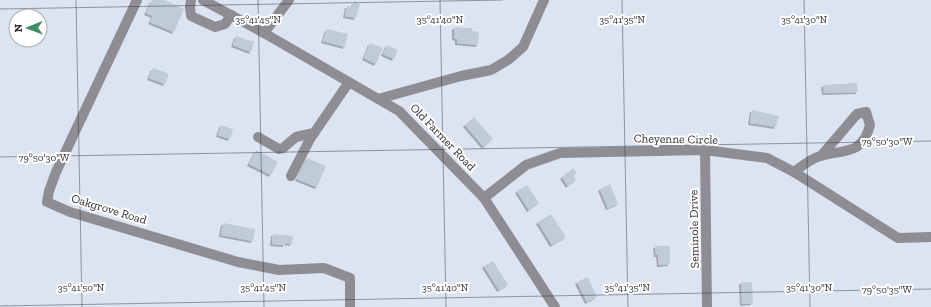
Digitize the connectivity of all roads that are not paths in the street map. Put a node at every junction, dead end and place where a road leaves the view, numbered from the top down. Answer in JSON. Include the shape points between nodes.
{"nodes":[{"id":1,"x":138,"y":0,"type":"edge"},
{"id":2,"x":191,"y":0,"type":"edge"},
{"id":3,"x":203,"y":0,"type":"edge"},
{"id":4,"x":289,"y":0,"type":"edge"},
{"id":5,"x":544,"y":0,"type":"edge"},
{"id":6,"x":231,"y":15,"type":"junction"},
{"id":7,"x":264,"y":33,"type":"junction"},
{"id":8,"x":349,"y":82,"type":"junction"},
{"id":9,"x":378,"y":99,"type":"junction"},
{"id":10,"x":314,"y":133,"type":"junction"},
{"id":11,"x":258,"y":138,"type":"dead end"},
{"id":12,"x":705,"y":150,"type":"junction"},
{"id":13,"x":821,"y":156,"type":"junction"},
{"id":14,"x":794,"y":172,"type":"junction"},
{"id":15,"x":291,"y":176,"type":"dead end"},
{"id":16,"x":484,"y":198,"type":"junction"},
{"id":17,"x":931,"y":237,"type":"edge"},
{"id":18,"x":350,"y":307,"type":"edge"},
{"id":19,"x":554,"y":307,"type":"edge"},
{"id":20,"x":707,"y":307,"type":"edge"}],
"edges":[{"from":1,"to":18,"type":"street","name":"Oakgrove Road","via":[[56,172],[48,202],[70,212],[238,262],[279,270],[324,268],[350,278]]},
{"from":2,"to":6,"type":"street","via":[[191,16],[214,27],[225,24]]},
{"from":3,"to":6,"type":"street","name":"Old Farmer Road"},
{"from":4,"to":7,"type":"street"},
{"from":5,"to":9,"type":"street","via":[[523,47],[508,60],[491,70]]},
{"from":6,"to":7,"type":"street","name":"Old Farmer Road"},
{"from":7,"to":8,"type":"street","name":"Old Farmer Road"},
{"from":8,"to":9,"type":"street","name":"Old Farmer Road"},
{"from":8,"to":10,"type":"street"},
{"from":9,"to":16,"type":"street","name":"Old Farmer Road","via":[[399,111]]},
{"from":10,"to":11,"type":"street","via":[[296,137],[279,149]]},
{"from":10,"to":15,"type":"street"},
{"from":12,"to":14,"type":"street","name":"Cheyenne Circle","via":[[767,158]]},
{"from":12,"to":16,"type":"street","name":"Cheyenne Circle","via":[[560,153],[526,165]]},
{"from":12,"to":20,"type":"street","name":"Seminole Drive"},
{"from":13,"to":13,"type":"street","via":[[853,149],[863,142],[870,125],[866,112],[857,114]]},
{"from":13,"to":14,"type":"street","via":[[810,160]]},
{"from":14,"to":17,"type":"street","name":"Cheyenne Circle","via":[[898,238]]},
{"from":16,"to":19,"type":"street","name":"Old Farmer Road"}]}
